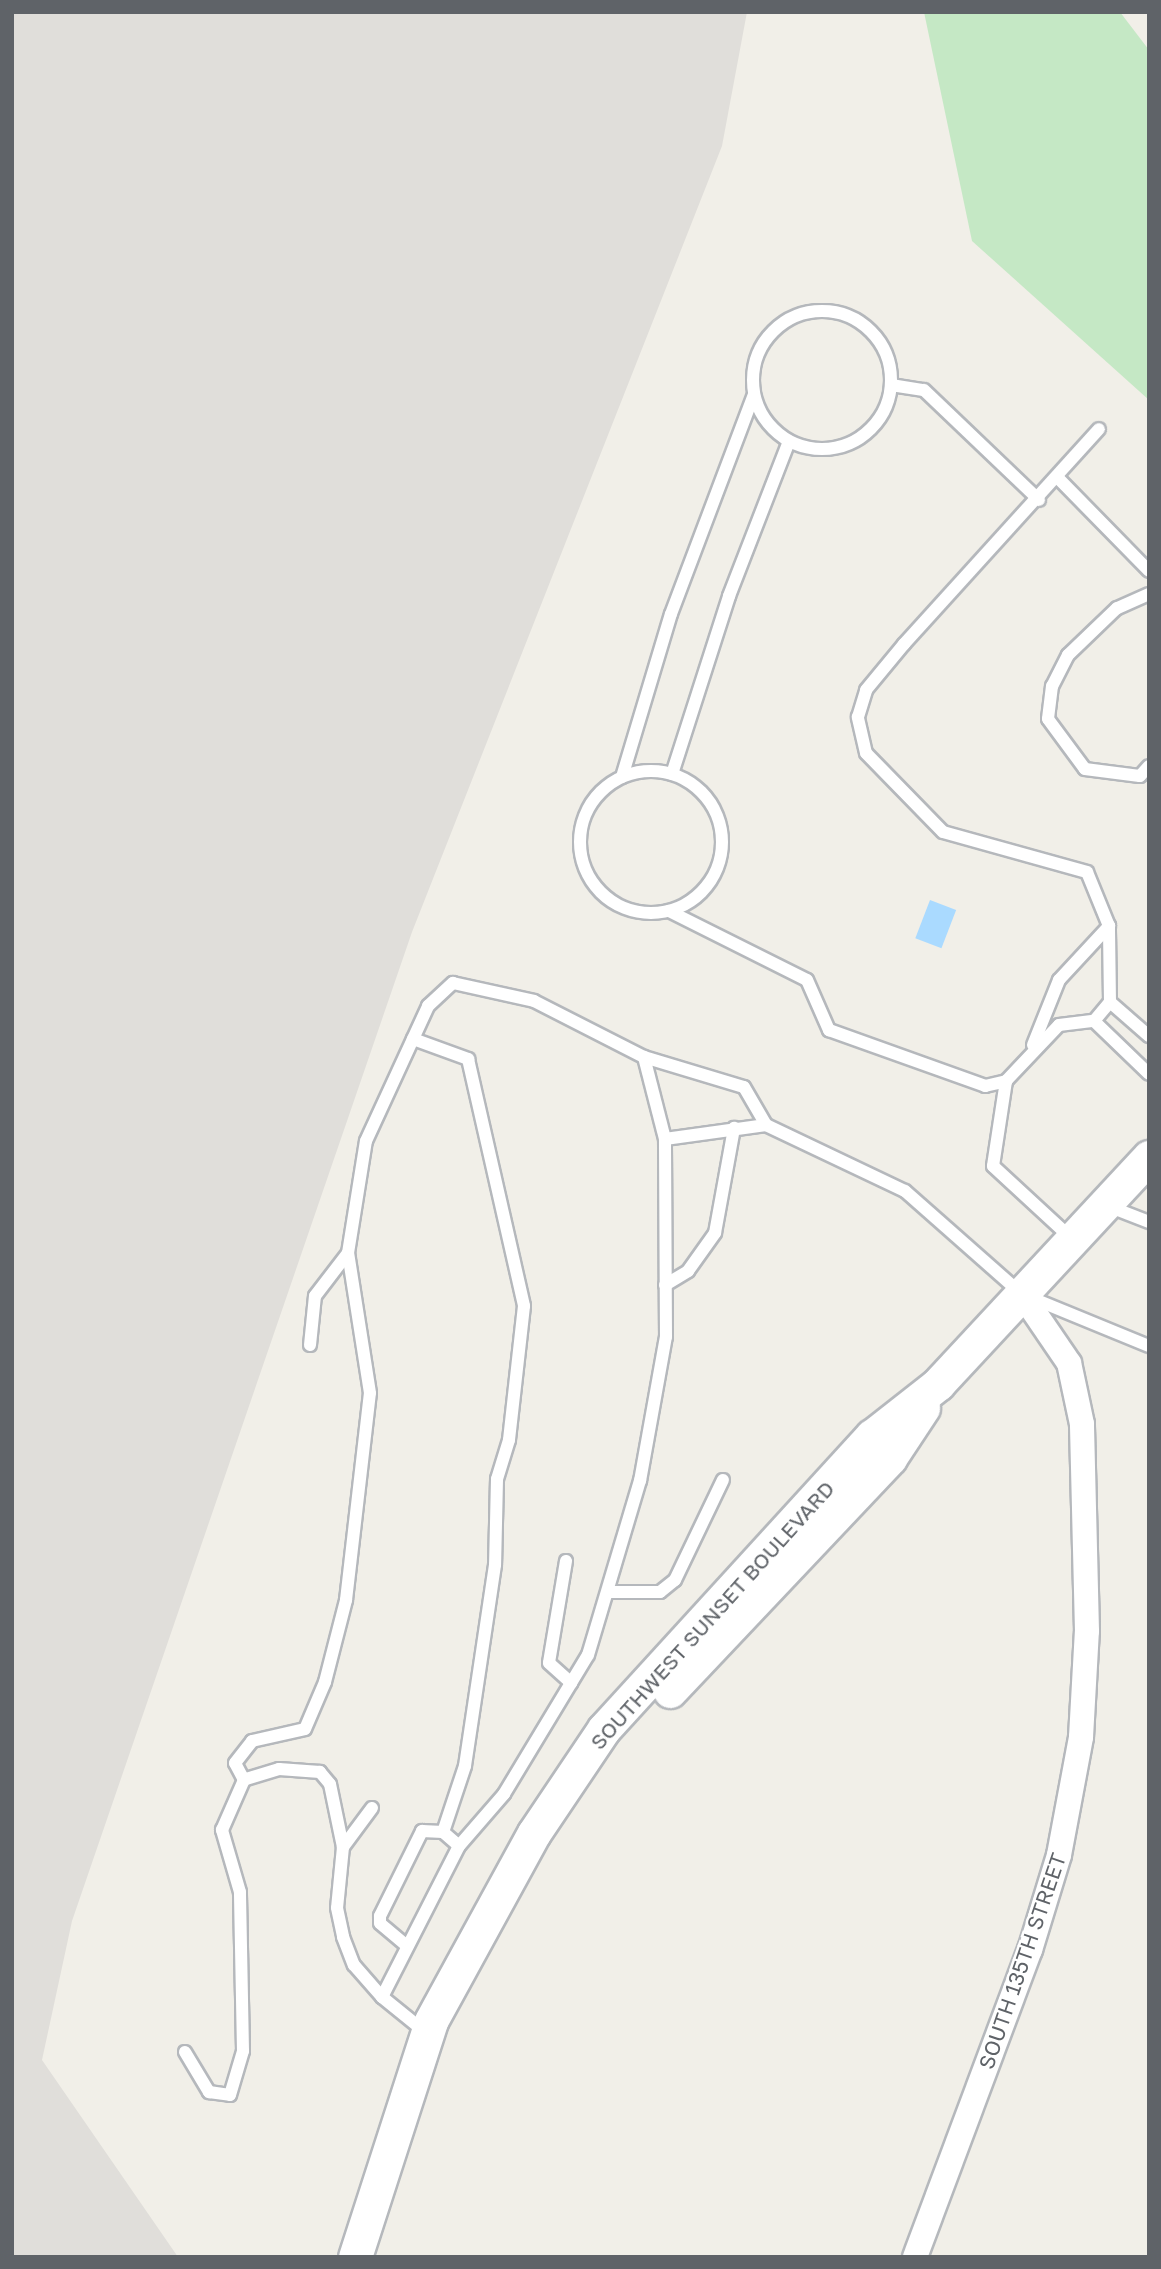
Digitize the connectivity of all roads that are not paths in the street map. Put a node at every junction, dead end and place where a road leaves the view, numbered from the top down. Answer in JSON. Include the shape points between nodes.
{"nodes":[{"id":1,"x":891,"y":385,"type":"junction"},
{"id":2,"x":754,"y":394,"type":"junction"},
{"id":3,"x":1099,"y":429,"type":"dead end"},
{"id":4,"x":789,"y":441,"type":"junction"},
{"id":5,"x":1058,"y":478,"type":"junction"},
{"id":6,"x":1039,"y":500,"type":"junction"},
{"id":7,"x":1149,"y":571,"type":"edge"},
{"id":8,"x":1149,"y":594,"type":"edge"},
{"id":9,"x":1149,"y":766,"type":"edge"},
{"id":10,"x":672,"y":774,"type":"junction"},
{"id":11,"x":622,"y":777,"type":"junction"},
{"id":12,"x":669,"y":911,"type":"junction"},
{"id":13,"x":1109,"y":926,"type":"junction"},
{"id":14,"x":1110,"y":1002,"type":"junction"},
{"id":15,"x":1094,"y":1021,"type":"junction"},
{"id":16,"x":1149,"y":1036,"type":"edge"},
{"id":17,"x":413,"y":1038,"type":"junction"},
{"id":18,"x":1032,"y":1047,"type":"junction"},
{"id":19,"x":644,"y":1057,"type":"junction"},
{"id":20,"x":1149,"y":1074,"type":"edge"},
{"id":21,"x":1006,"y":1081,"type":"junction"},
{"id":22,"x":766,"y":1125,"type":"junction"},
{"id":23,"x":734,"y":1128,"type":"junction"},
{"id":24,"x":665,"y":1139,"type":"junction"},
{"id":25,"x":1149,"y":1157,"type":"edge"},
{"id":26,"x":1105,"y":1204,"type":"junction"},
{"id":27,"x":1149,"y":1222,"type":"edge"},
{"id":28,"x":1072,"y":1239,"type":"junction"},
{"id":29,"x":348,"y":1253,"type":"junction"},
{"id":30,"x":666,"y":1285,"type":"junction"},
{"id":31,"x":1022,"y":1294,"type":"junction"},
{"id":32,"x":310,"y":1345,"type":"dead end"},
{"id":33,"x":1149,"y":1346,"type":"edge"},
{"id":34,"x":938,"y":1384,"type":"junction"},
{"id":35,"x":723,"y":1480,"type":"dead end"},
{"id":36,"x":566,"y":1561,"type":"dead end"},
{"id":37,"x":609,"y":1592,"type":"junction"},
{"id":38,"x":570,"y":1683,"type":"junction"},
{"id":39,"x":244,"y":1780,"type":"junction"},
{"id":40,"x":372,"y":1808,"type":"dead end"},
{"id":41,"x":443,"y":1832,"type":"junction"},
{"id":42,"x":459,"y":1846,"type":"junction"},
{"id":43,"x":343,"y":1847,"type":"junction"},
{"id":44,"x":407,"y":1946,"type":"junction"},
{"id":45,"x":382,"y":1997,"type":"junction"},
{"id":46,"x":427,"y":2033,"type":"junction"},
{"id":47,"x":184,"y":2052,"type":"dead end"},
{"id":48,"x":355,"y":2257,"type":"edge"},
{"id":49,"x":373,"y":2257,"type":"edge"},
{"id":50,"x":915,"y":2257,"type":"edge"}],
"edges":[{"from":1,"to":2,"type":"lane","via":[[874,334],[835,312],[812,311],[791,318],[766,341],[753,372]]},
{"from":1,"to":4,"type":"lane","via":[[873,426],[855,440],[834,448]]},
{"from":1,"to":6,"type":"lane","via":[[924,390]]},
{"from":2,"to":4,"type":"lane","via":[[773,429]]},
{"from":2,"to":11,"type":"lane","via":[[671,614]]},
{"from":3,"to":5,"type":"lane"},
{"from":4,"to":10,"type":"lane","via":[[729,596]]},
{"from":5,"to":6,"type":"lane"},
{"from":5,"to":7,"type":"lane"},
{"from":6,"to":13,"type":"lane","via":[[904,644],[866,690],[858,717],[866,753],[943,832],[1087,872]]},
{"from":8,"to":9,"type":"lane","via":[[1117,608],[1068,655],[1052,686],[1048,719],[1085,769],[1140,776]]},
{"from":10,"to":11,"type":"lane"},
{"from":10,"to":12,"type":"lane","via":[[709,800],[722,843],[707,886]]},
{"from":11,"to":12,"type":"lane","via":[[604,789],[582,827],[586,871],[615,904],[636,912]]},
{"from":12,"to":21,"type":"lane","via":[[807,980],[830,1030],[985,1086]]},
{"from":13,"to":14,"type":"lane"},
{"from":13,"to":18,"type":"lane","via":[[1059,980]]},
{"from":14,"to":15,"type":"lane"},
{"from":14,"to":16,"type":"lane"},
{"from":15,"to":18,"type":"lane","via":[[1059,1025]]},
{"from":15,"to":20,"type":"lane"},
{"from":17,"to":19,"type":"lane","via":[[436,994],[453,983],[534,1001]]},
{"from":17,"to":29,"type":"lane","via":[[366,1142]]},
{"from":17,"to":41,"type":"lane","via":[[468,1059],[524,1306],[509,1440],[497,1479],[495,1565],[466,1766]]},
{"from":18,"to":21,"type":"lane"},
{"from":19,"to":22,"type":"lane","via":[[744,1087]]},
{"from":19,"to":24,"type":"lane"},
{"from":21,"to":28,"type":"lane","via":[[993,1166]]},
{"from":22,"to":23,"type":"lane"},
{"from":22,"to":31,"type":"lane","via":[[905,1191]]},
{"from":23,"to":24,"type":"lane"},
{"from":23,"to":30,"type":"lane","via":[[715,1233],[688,1271]]},
{"from":24,"to":30,"type":"lane"},
{"from":25,"to":26,"type":"main road","name":"SOUTHWEST SUNSET BOULEVARD"},
{"from":26,"to":27,"type":"lane"},
{"from":26,"to":28,"type":"main road","name":"SOUTHWEST SUNSET BOULEVARD"},
{"from":28,"to":31,"type":"main road","name":"SOUTHWEST SUNSET BOULEVARD"},
{"from":29,"to":32,"type":"lane","via":[[315,1296]]},
{"from":29,"to":39,"type":"lane","via":[[370,1393],[353,1564],[314,1716],[305,1729],[241,1749],[235,1763]]},
{"from":30,"to":37,"type":"lane","via":[[654,1420]]},
{"from":31,"to":33,"type":"lane"},
{"from":31,"to":34,"type":"main road","name":"SOUTHWEST SUNSET BOULEVARD"},
{"from":31,"to":50,"type":"street","name":"SOUTH 135TH STREET","via":[[1069,1363],[1082,1424],[1087,1631],[1081,1737],[1059,1855],[1030,1950]]},
{"from":34,"to":46,"type":"main road","name":"SOUTHWEST SUNSET BOULEVARD","via":[[872,1436],[604,1729],[492,1905]]},
{"from":34,"to":49,"type":"main road","name":"SOUTHWEST SUNSET BOULEVARD","via":[[890,1458],[618,1746],[552,1842],[499,1928],[445,2036]]},
{"from":35,"to":37,"type":"lane","via":[[675,1580],[660,1592]]},
{"from":36,"to":38,"type":"lane","via":[[549,1663]]},
{"from":37,"to":38,"type":"lane","via":[[597,1637]]},
{"from":38,"to":42,"type":"lane","via":[[504,1794]]},
{"from":39,"to":43,"type":"lane","via":[[279,1769],[320,1772],[330,1784]]},
{"from":39,"to":47,"type":"lane","via":[[222,1830],[240,1892],[243,2051],[230,2095],[209,2092]]},
{"from":40,"to":43,"type":"lane"},
{"from":41,"to":42,"type":"lane"},
{"from":41,"to":44,"type":"lane","via":[[422,1831],[380,1916],[380,1923]]},
{"from":42,"to":44,"type":"lane"},
{"from":43,"to":45,"type":"lane","via":[[337,1883],[343,1937],[354,1965]]},
{"from":44,"to":45,"type":"lane"},
{"from":45,"to":46,"type":"lane"},
{"from":46,"to":48,"type":"main road","name":"SOUTHWEST SUNSET BOULEVARD"}]}
